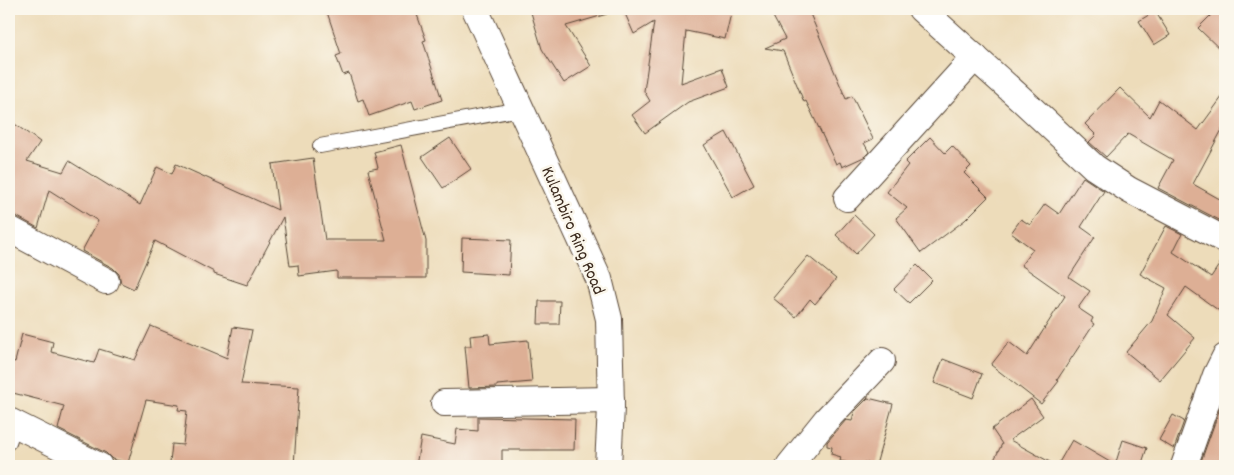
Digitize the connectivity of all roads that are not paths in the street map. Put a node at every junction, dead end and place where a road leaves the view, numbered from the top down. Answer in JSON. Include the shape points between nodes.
{"nodes":[{"id":1,"x":475,"y":9,"type":"edge"},
{"id":2,"x":921,"y":9,"type":"edge"},
{"id":3,"x":975,"y":57,"type":"junction"},
{"id":4,"x":520,"y":109,"type":"junction"},
{"id":5,"x":320,"y":146,"type":"dead end"},
{"id":6,"x":847,"y":198,"type":"dead end"},
{"id":7,"x":9,"y":229,"type":"edge"},
{"id":8,"x":1225,"y":240,"type":"edge"},
{"id":9,"x":106,"y":281,"type":"dead end"},
{"id":10,"x":1225,"y":357,"type":"edge"},
{"id":11,"x":882,"y":362,"type":"dead end"},
{"id":12,"x":611,"y":400,"type":"junction"},
{"id":13,"x":444,"y":403,"type":"dead end"},
{"id":14,"x":11,"y":429,"type":"edge"},
{"id":15,"x":99,"y":466,"type":"edge"},
{"id":16,"x":608,"y":466,"type":"edge"},
{"id":17,"x":788,"y":466,"type":"edge"},
{"id":18,"x":1184,"y":466,"type":"edge"}],
"edges":[{"from":1,"to":4,"type":"street","name":"Kulambiro Ring Road"},
{"from":2,"to":3,"type":"street"},
{"from":3,"to":6,"type":"street"},
{"from":3,"to":8,"type":"street","via":[[1094,167],[1128,190]]},
{"from":4,"to":5,"type":"lane"},
{"from":4,"to":12,"type":"street","name":"Kulambiro Ring Road","via":[[599,280],[608,319]]},
{"from":7,"to":9,"type":"street"},
{"from":10,"to":18,"type":"street"},
{"from":11,"to":17,"type":"street","via":[[826,420]]},
{"from":12,"to":13,"type":"street"},
{"from":12,"to":16,"type":"street","name":"Kulambiro Ring Road"},
{"from":14,"to":15,"type":"street"}]}
